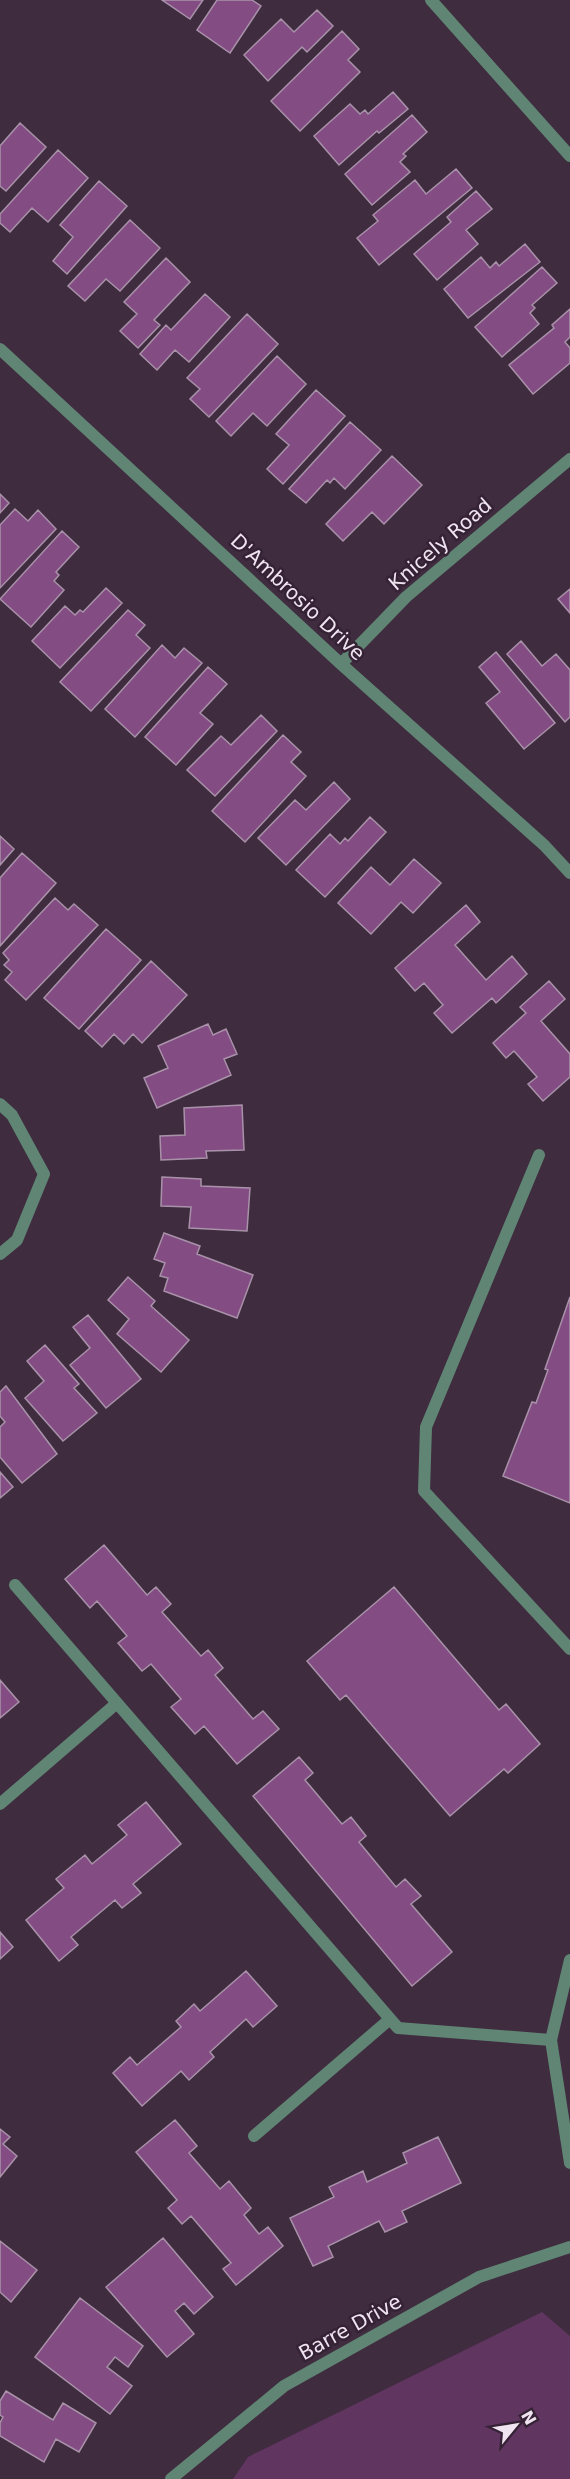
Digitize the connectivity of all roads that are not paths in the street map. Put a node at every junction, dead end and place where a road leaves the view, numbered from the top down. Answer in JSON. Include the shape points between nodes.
{"nodes":[{"id":1,"x":431,"y":0,"type":"edge"},
{"id":2,"x":570,"y":156,"type":"edge"},
{"id":3,"x":0,"y":349,"type":"edge"},
{"id":4,"x":570,"y":459,"type":"edge"},
{"id":5,"x":341,"y":664,"type":"junction"},
{"id":6,"x":570,"y":873,"type":"edge"},
{"id":7,"x":0,"y":1104,"type":"edge"},
{"id":8,"x":539,"y":1155,"type":"dead end"},
{"id":9,"x":0,"y":1254,"type":"edge"},
{"id":10,"x":15,"y":1585,"type":"dead end"},
{"id":11,"x":570,"y":1649,"type":"edge"},
{"id":12,"x":117,"y":1703,"type":"junction"},
{"id":13,"x":0,"y":1804,"type":"edge"},
{"id":14,"x":570,"y":1960,"type":"edge"},
{"id":15,"x":390,"y":2019,"type":"junction"},
{"id":16,"x":551,"y":2040,"type":"junction"},
{"id":17,"x":254,"y":2136,"type":"dead end"},
{"id":18,"x":570,"y":2163,"type":"edge"},
{"id":19,"x":570,"y":2247,"type":"edge"},
{"id":20,"x":171,"y":2479,"type":"edge"}],
"edges":[{"from":1,"to":2,"type":"street"},
{"from":3,"to":5,"type":"street","name":"D'Ambrosio Drive"},
{"from":4,"to":5,"type":"street","name":"Knicely Road","via":[[406,597]]},
{"from":5,"to":6,"type":"street","name":"D'Ambrosio Drive","via":[[544,845]]},
{"from":7,"to":9,"type":"street","via":[[12,1115],[44,1174],[17,1240]]},
{"from":8,"to":11,"type":"street","via":[[426,1427],[424,1491]]},
{"from":10,"to":12,"type":"street"},
{"from":12,"to":13,"type":"street"},
{"from":12,"to":15,"type":"street"},
{"from":14,"to":16,"type":"street"},
{"from":15,"to":16,"type":"street","via":[[398,2028]]},
{"from":15,"to":17,"type":"street"},
{"from":16,"to":18,"type":"street"},
{"from":19,"to":20,"type":"street","name":"Barre Drive","via":[[479,2277],[284,2386]]}]}
